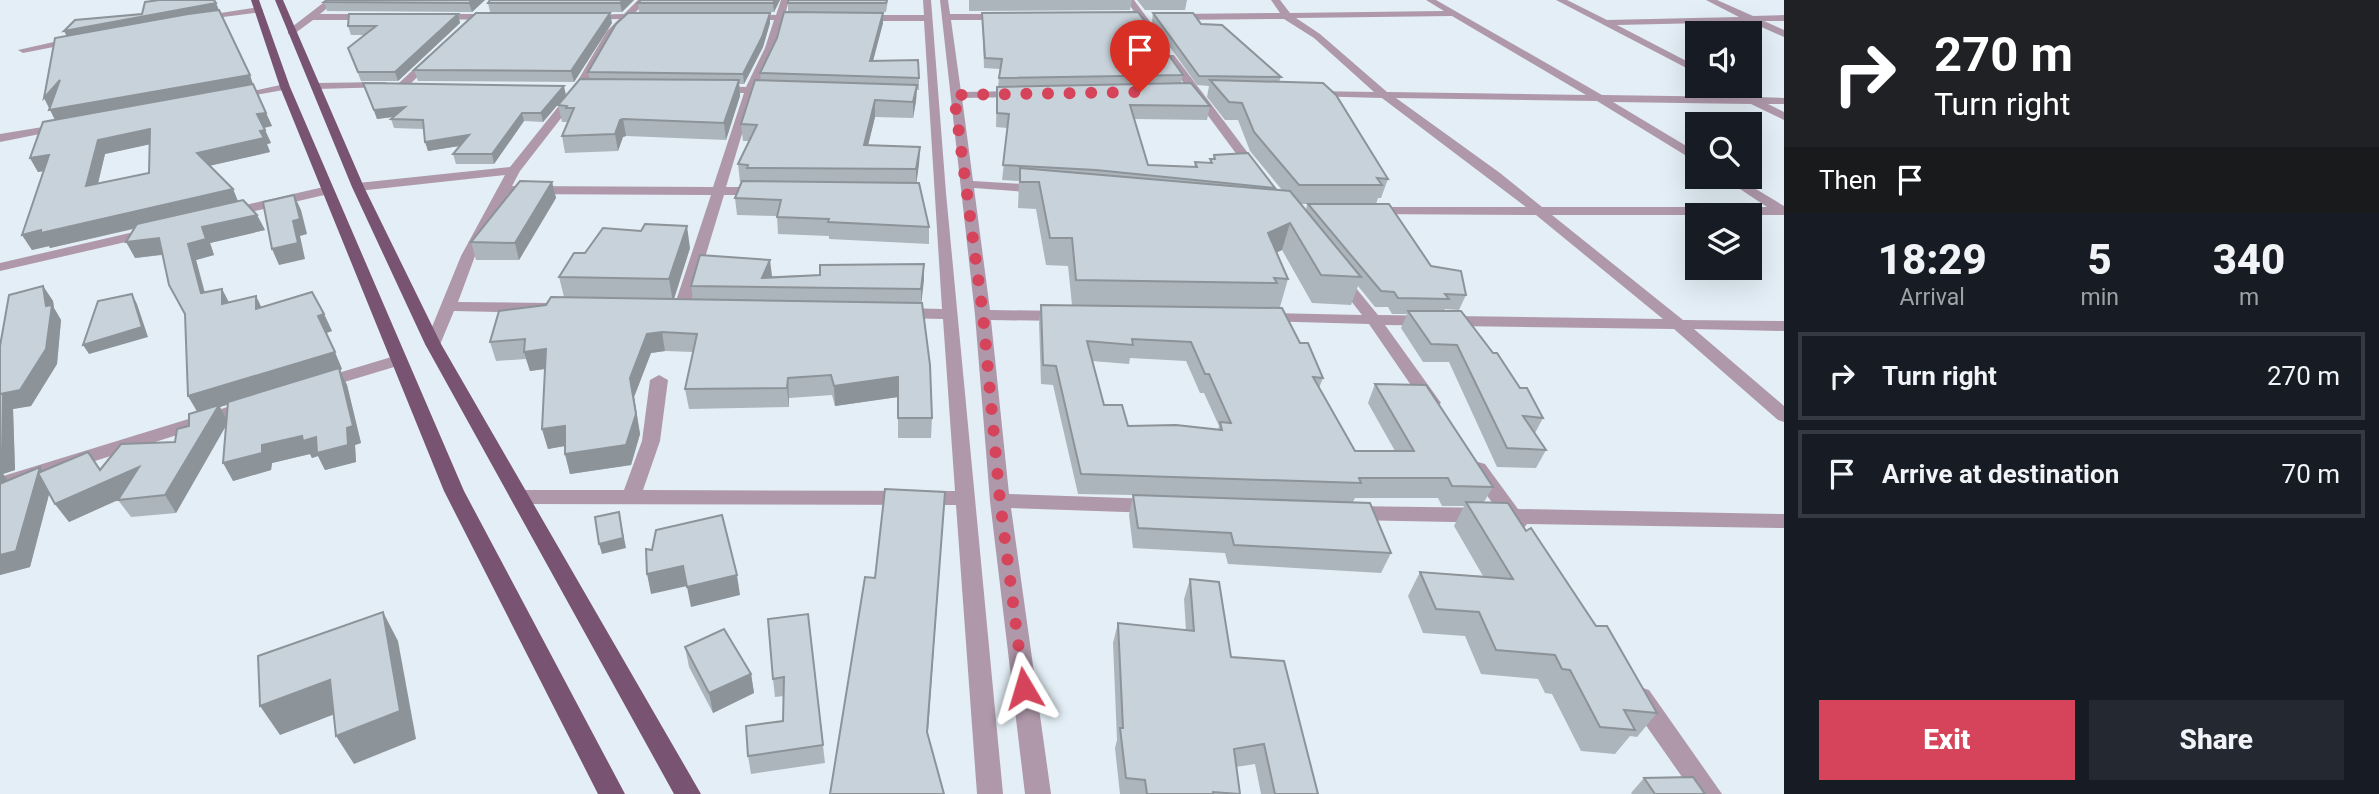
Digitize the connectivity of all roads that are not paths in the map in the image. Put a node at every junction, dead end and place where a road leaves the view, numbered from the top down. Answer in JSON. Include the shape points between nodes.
{"nodes":[{"id":1,"x":279,"y":0,"type":"edge"},
{"id":2,"x":333,"y":0,"type":"edge"},
{"id":3,"x":643,"y":0,"type":"edge"},
{"id":4,"x":785,"y":0,"type":"edge"},
{"id":5,"x":1130,"y":0,"type":"edge"},
{"id":6,"x":1275,"y":0,"type":"edge"},
{"id":7,"x":1430,"y":0,"type":"edge"},
{"id":8,"x":1560,"y":0,"type":"edge"},
{"id":9,"x":1710,"y":0,"type":"edge"},
{"id":10,"x":257,"y":5,"type":"edge"},
{"id":11,"x":486,"y":9,"type":"edge"},
{"id":12,"x":936,"y":9,"type":"edge"},
{"id":13,"x":1451,"y":14,"type":"junction"},
{"id":14,"x":624,"y":16,"type":"junction"},
{"id":15,"x":311,"y":17,"type":"junction"},
{"id":16,"x":380,"y":17,"type":"edge"},
{"id":17,"x":422,"y":17,"type":"edge"},
{"id":18,"x":477,"y":17,"type":"junction"},
{"id":19,"x":504,"y":17,"type":"edge"},
{"id":20,"x":570,"y":17,"type":"edge"},
{"id":21,"x":663,"y":17,"type":"edge"},
{"id":22,"x":742,"y":17,"type":"edge"},
{"id":23,"x":1015,"y":17,"type":"edge"},
{"id":24,"x":1127,"y":17,"type":"edge"},
{"id":25,"x":1147,"y":17,"type":"junction"},
{"id":26,"x":1166,"y":17,"type":"edge"},
{"id":27,"x":1288,"y":17,"type":"junction"},
{"id":28,"x":781,"y":18,"type":"junction"},
{"id":29,"x":821,"y":18,"type":"edge"},
{"id":30,"x":848,"y":18,"type":"edge"},
{"id":31,"x":1749,"y":18,"type":"junction"},
{"id":32,"x":1784,"y":18,"type":"edge"},
{"id":33,"x":192,"y":19,"type":"edge"},
{"id":34,"x":1607,"y":23,"type":"junction"},
{"id":35,"x":468,"y":26,"type":"edge"},
{"id":36,"x":291,"y":32,"type":"junction"},
{"id":37,"x":1784,"y":34,"type":"edge"},
{"id":38,"x":89,"y":37,"type":"edge"},
{"id":39,"x":23,"y":50,"type":"dead end"},
{"id":40,"x":440,"y":51,"type":"edge"},
{"id":41,"x":1685,"y":64,"type":"edge"},
{"id":42,"x":403,"y":85,"type":"junction"},
{"id":43,"x":417,"y":85,"type":"edge"},
{"id":44,"x":317,"y":86,"type":"junction"},
{"id":45,"x":285,"y":87,"type":"junction"},
{"id":46,"x":710,"y":89,"type":"edge"},
{"id":47,"x":750,"y":90,"type":"junction"},
{"id":48,"x":1180,"y":91,"type":"edge"},
{"id":49,"x":1193,"y":91,"type":"junction"},
{"id":50,"x":1207,"y":91,"type":"dead end"},
{"id":51,"x":786,"y":92,"type":"edge"},
{"id":52,"x":1302,"y":93,"type":"edge"},
{"id":53,"x":1034,"y":94,"type":"edge"},
{"id":54,"x":954,"y":95,"type":"junction"},
{"id":55,"x":1384,"y":95,"type":"junction"},
{"id":56,"x":1749,"y":98,"type":"edge"},
{"id":57,"x":217,"y":99,"type":"edge"},
{"id":58,"x":1597,"y":99,"type":"junction"},
{"id":59,"x":1753,"y":100,"type":"junction"},
{"id":60,"x":1784,"y":101,"type":"edge"},
{"id":61,"x":1784,"y":117,"type":"edge"},
{"id":62,"x":68,"y":126,"type":"edge"},
{"id":63,"x":0,"y":138,"type":"edge"},
{"id":64,"x":1685,"y":151,"type":"edge"},
{"id":65,"x":514,"y":170,"type":"junction"},
{"id":66,"x":1261,"y":178,"type":"edge"},
{"id":67,"x":967,"y":184,"type":"junction"},
{"id":68,"x":358,"y":187,"type":"junction"},
{"id":69,"x":1747,"y":189,"type":"edge"},
{"id":70,"x":328,"y":190,"type":"junction"},
{"id":71,"x":506,"y":190,"type":"junction"},
{"id":72,"x":717,"y":190,"type":"junction"},
{"id":73,"x":1056,"y":190,"type":"edge"},
{"id":74,"x":772,"y":191,"type":"edge"},
{"id":75,"x":1353,"y":211,"type":"edge"},
{"id":76,"x":1539,"y":211,"type":"junction"},
{"id":77,"x":1783,"y":212,"type":"edge"},
{"id":78,"x":210,"y":218,"type":"edge"},
{"id":79,"x":171,"y":227,"type":"edge"},
{"id":80,"x":1331,"y":266,"type":"edge"},
{"id":81,"x":0,"y":267,"type":"edge"},
{"id":82,"x":450,"y":306,"type":"junction"},
{"id":83,"x":559,"y":308,"type":"edge"},
{"id":84,"x":681,"y":310,"type":"edge"},
{"id":85,"x":884,"y":313,"type":"edge"},
{"id":86,"x":952,"y":314,"type":"junction"},
{"id":87,"x":983,"y":315,"type":"junction"},
{"id":88,"x":1081,"y":316,"type":"edge"},
{"id":89,"x":1249,"y":318,"type":"edge"},
{"id":90,"x":1374,"y":320,"type":"junction"},
{"id":91,"x":1677,"y":323,"type":"junction"},
{"id":92,"x":1784,"y":326,"type":"edge"},
{"id":93,"x":433,"y":344,"type":"junction"},
{"id":94,"x":398,"y":360,"type":"junction"},
{"id":95,"x":659,"y":380,"type":"dead end"},
{"id":96,"x":305,"y":389,"type":"edge"},
{"id":97,"x":265,"y":401,"type":"edge"},
{"id":98,"x":1784,"y":416,"type":"edge"},
{"id":99,"x":1444,"y":419,"type":"edge"},
{"id":100,"x":1467,"y":452,"type":"edge"},
{"id":101,"x":0,"y":484,"type":"edge"},
{"id":102,"x":521,"y":497,"type":"junction"},
{"id":103,"x":631,"y":498,"type":"junction"},
{"id":104,"x":967,"y":498,"type":"junction"},
{"id":105,"x":1000,"y":501,"type":"junction"},
{"id":106,"x":1181,"y":507,"type":"edge"},
{"id":107,"x":1333,"y":512,"type":"edge"},
{"id":108,"x":1513,"y":518,"type":"junction"},
{"id":109,"x":1784,"y":521,"type":"edge"},
{"id":110,"x":1529,"y":540,"type":"edge"},
{"id":111,"x":1631,"y":684,"type":"edge"},
{"id":112,"x":612,"y":794,"type":"edge"},
{"id":113,"x":688,"y":794,"type":"edge"},
{"id":114,"x":990,"y":794,"type":"edge"},
{"id":115,"x":1038,"y":794,"type":"edge"},
{"id":116,"x":1709,"y":794,"type":"edge"}],
"edges":[{"from":1,"to":36,"type":"main road"},
{"from":2,"to":15,"type":"street"},
{"from":3,"to":14,"type":"street"},
{"from":4,"to":28,"type":"street"},
{"from":5,"to":25,"type":"street"},
{"from":6,"to":27,"type":"street"},
{"from":7,"to":13,"type":"street"},
{"from":8,"to":34,"type":"street"},
{"from":9,"to":31,"type":"street"},
{"from":10,"to":33,"type":"street"},
{"from":10,"to":45,"type":"main road"},
{"from":11,"to":18,"type":"street"},
{"from":12,"to":23,"type":"street"},
{"from":12,"to":30,"type":"street"},
{"from":12,"to":54,"type":"street"},
{"from":12,"to":86,"type":"street","via":[[928,96],[933,192]]},
{"from":13,"to":27,"type":"street"},
{"from":13,"to":58,"type":"street","via":[[1497,36]]},
{"from":14,"to":20,"type":"street"},
{"from":14,"to":21,"type":"street"},
{"from":14,"to":65,"type":"street","via":[[579,88]]},
{"from":15,"to":16,"type":"street"},
{"from":15,"to":36,"type":"street"},
{"from":17,"to":18,"type":"street"},
{"from":18,"to":19,"type":"street"},
{"from":18,"to":35,"type":"street"},
{"from":22,"to":28,"type":"street"},
{"from":24,"to":25,"type":"street"},
{"from":25,"to":49,"type":"street"},
{"from":26,"to":27,"type":"street"},
{"from":27,"to":55,"type":"street","via":[[1317,36]]},
{"from":28,"to":29,"type":"street"},
{"from":28,"to":47,"type":"street"},
{"from":31,"to":32,"type":"street"},
{"from":31,"to":34,"type":"street"},
{"from":31,"to":37,"type":"street"},
{"from":34,"to":41,"type":"street"},
{"from":36,"to":44,"type":"main road"},
{"from":38,"to":39,"type":"street"},
{"from":40,"to":42,"type":"street"},
{"from":42,"to":43,"type":"street"},
{"from":42,"to":44,"type":"street"},
{"from":44,"to":68,"type":"main road"},
{"from":45,"to":57,"type":"street"},
{"from":45,"to":70,"type":"main road"},
{"from":46,"to":47,"type":"street"},
{"from":47,"to":51,"type":"street"},
{"from":47,"to":72,"type":"street"},
{"from":48,"to":49,"type":"street"},
{"from":49,"to":50,"type":"street"},
{"from":49,"to":66,"type":"street"},
{"from":52,"to":55,"type":"street"},
{"from":53,"to":54,"type":"street"},
{"from":54,"to":67,"type":"street"},
{"from":55,"to":58,"type":"street"},
{"from":55,"to":76,"type":"street"},
{"from":56,"to":59,"type":"street"},
{"from":58,"to":59,"type":"street"},
{"from":58,"to":64,"type":"street"},
{"from":59,"to":60,"type":"street"},
{"from":59,"to":61,"type":"street"},
{"from":62,"to":63,"type":"street"},
{"from":65,"to":68,"type":"street"},
{"from":65,"to":71,"type":"street"},
{"from":67,"to":73,"type":"street"},
{"from":67,"to":87,"type":"street"},
{"from":68,"to":93,"type":"main road"},
{"from":69,"to":77,"type":"street"},
{"from":70,"to":78,"type":"street"},
{"from":70,"to":94,"type":"main road"},
{"from":71,"to":72,"type":"street"},
{"from":71,"to":82,"type":"street","via":[[468,256]]},
{"from":72,"to":74,"type":"street"},
{"from":72,"to":84,"type":"street"},
{"from":75,"to":76,"type":"street"},
{"from":76,"to":77,"type":"street"},
{"from":76,"to":91,"type":"street"},
{"from":79,"to":81,"type":"street"},
{"from":80,"to":90,"type":"street"},
{"from":82,"to":83,"type":"street"},
{"from":82,"to":93,"type":"street"},
{"from":85,"to":86,"type":"street"},
{"from":86,"to":104,"type":"street"},
{"from":87,"to":88,"type":"street"},
{"from":87,"to":105,"type":"street"},
{"from":89,"to":90,"type":"street"},
{"from":90,"to":91,"type":"street"},
{"from":90,"to":99,"type":"street"},
{"from":91,"to":92,"type":"street"},
{"from":91,"to":98,"type":"street"},
{"from":93,"to":102,"type":"main road"},
{"from":94,"to":96,"type":"street"},
{"from":94,"to":112,"type":"main road","via":[[454,491]]},
{"from":95,"to":103,"type":"street","via":[[651,441]]},
{"from":97,"to":101,"type":"street"},
{"from":100,"to":108,"type":"street"},
{"from":102,"to":103,"type":"street"},
{"from":102,"to":113,"type":"main road"},
{"from":103,"to":104,"type":"street"},
{"from":104,"to":114,"type":"street"},
{"from":105,"to":106,"type":"street"},
{"from":105,"to":115,"type":"street"},
{"from":107,"to":108,"type":"street"},
{"from":108,"to":109,"type":"street"},
{"from":108,"to":110,"type":"street"},
{"from":111,"to":116,"type":"street"}]}
